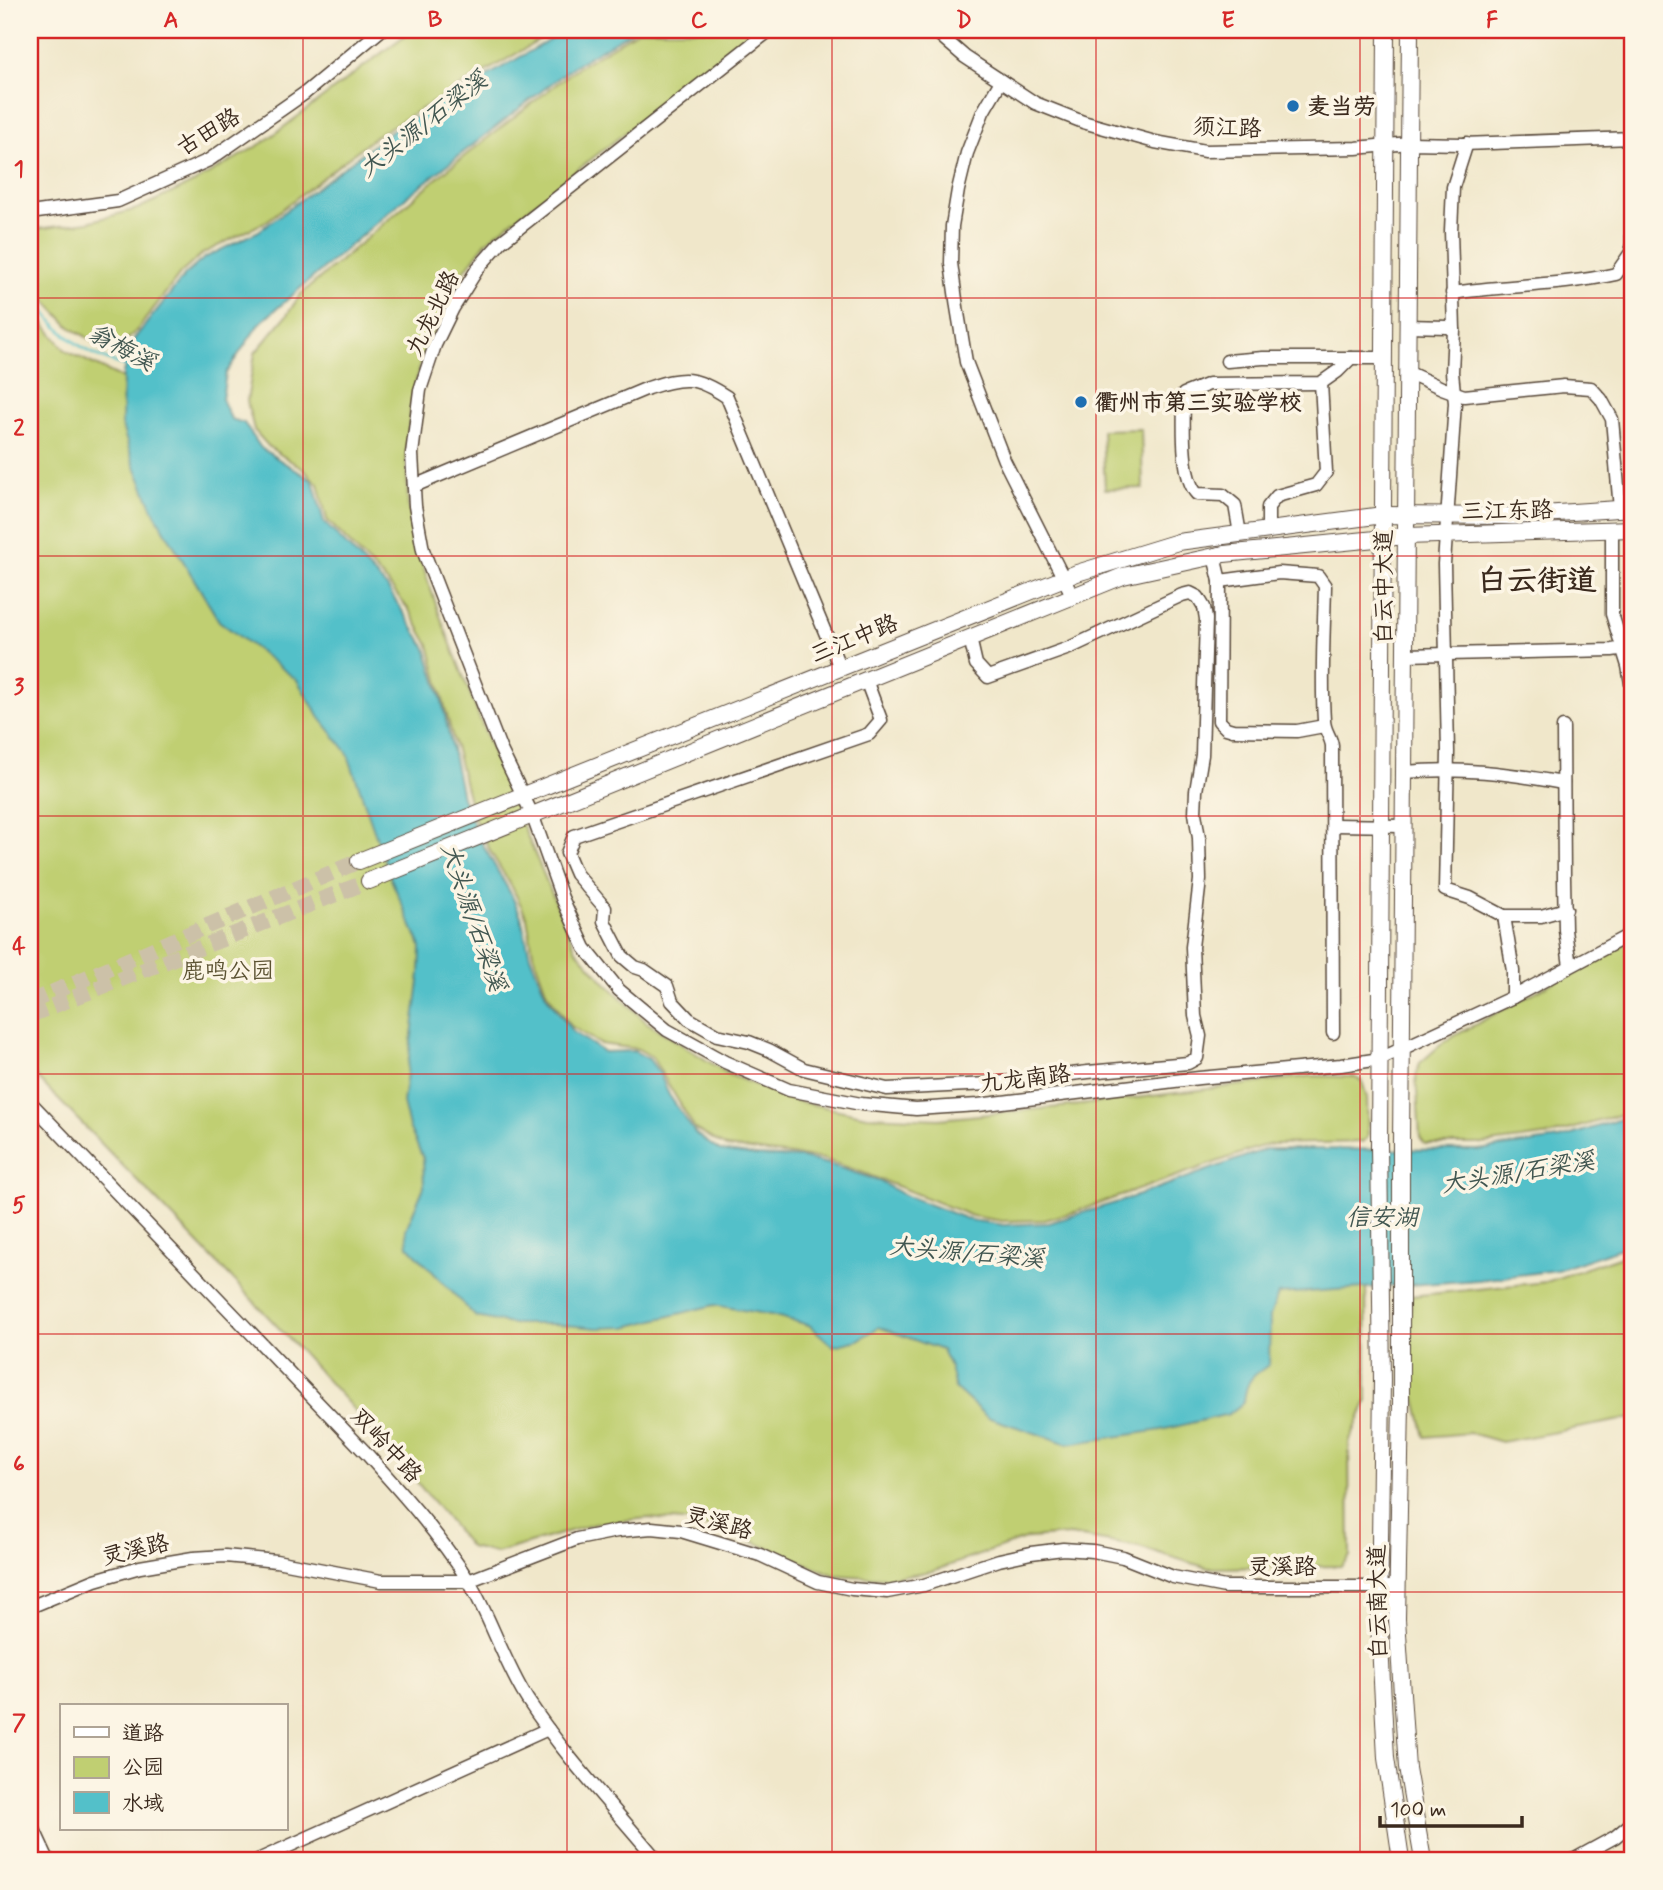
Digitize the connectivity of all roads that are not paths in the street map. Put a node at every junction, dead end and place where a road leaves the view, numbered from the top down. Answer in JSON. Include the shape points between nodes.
{"nodes":[{"id":1,"x":381,"y":30,"type":"edge"},
{"id":2,"x":770,"y":30,"type":"edge"},
{"id":3,"x":933,"y":30,"type":"edge"},
{"id":4,"x":1386,"y":30,"type":"edge"},
{"id":5,"x":1410,"y":30,"type":"edge"},
{"id":6,"x":1001,"y":81,"type":"junction"},
{"id":7,"x":1633,"y":138,"type":"edge"},
{"id":8,"x":1409,"y":143,"type":"junction"},
{"id":9,"x":1466,"y":143,"type":"junction"},
{"id":10,"x":1385,"y":145,"type":"junction"},
{"id":11,"x":1633,"y":161,"type":"edge"},
{"id":12,"x":1633,"y":172,"type":"edge"},
{"id":13,"x":30,"y":213,"type":"edge"},
{"id":14,"x":1452,"y":293,"type":"junction"},
{"id":15,"x":1407,"y":326,"type":"junction"},
{"id":16,"x":1454,"y":330,"type":"junction"},
{"id":17,"x":1351,"y":358,"type":"junction"},
{"id":18,"x":1384,"y":358,"type":"junction"},
{"id":19,"x":1227,"y":361,"type":"dead end"},
{"id":20,"x":1407,"y":372,"type":"junction"},
{"id":21,"x":1321,"y":383,"type":"junction"},
{"id":22,"x":1454,"y":393,"type":"junction"},
{"id":23,"x":414,"y":486,"type":"junction"},
{"id":24,"x":1627,"y":508,"type":"edge"},
{"id":25,"x":1406,"y":514,"type":"junction"},
{"id":26,"x":1383,"y":515,"type":"junction"},
{"id":27,"x":1446,"y":515,"type":"junction"},
{"id":28,"x":1633,"y":529,"type":"edge"},
{"id":29,"x":1612,"y":530,"type":"junction"},
{"id":30,"x":1268,"y":531,"type":"junction"},
{"id":31,"x":1240,"y":534,"type":"junction"},
{"id":32,"x":1445,"y":535,"type":"junction"},
{"id":33,"x":1406,"y":536,"type":"junction"},
{"id":34,"x":1383,"y":539,"type":"junction"},
{"id":35,"x":1214,"y":556,"type":"junction"},
{"id":36,"x":1064,"y":578,"type":"junction"},
{"id":37,"x":1220,"y":581,"type":"junction"},
{"id":38,"x":1073,"y":597,"type":"junction"},
{"id":39,"x":970,"y":638,"type":"junction"},
{"id":40,"x":1627,"y":648,"type":"edge"},
{"id":41,"x":1447,"y":654,"type":"junction"},
{"id":42,"x":1405,"y":655,"type":"junction"},
{"id":43,"x":840,"y":668,"type":"junction"},
{"id":44,"x":866,"y":680,"type":"junction"},
{"id":45,"x":1633,"y":695,"type":"edge"},
{"id":46,"x":1324,"y":726,"type":"junction"},
{"id":47,"x":1563,"y":727,"type":"dead end"},
{"id":48,"x":1448,"y":769,"type":"junction"},
{"id":49,"x":1404,"y":772,"type":"junction"},
{"id":50,"x":1563,"y":783,"type":"junction"},
{"id":51,"x":523,"y":796,"type":"junction"},
{"id":52,"x":532,"y":814,"type":"junction"},
{"id":53,"x":1333,"y":825,"type":"junction"},
{"id":54,"x":1381,"y":826,"type":"junction"},
{"id":55,"x":1403,"y":826,"type":"junction"},
{"id":56,"x":359,"y":861,"type":"tunnel mouth"},
{"id":57,"x":369,"y":881,"type":"tunnel mouth"},
{"id":58,"x":1566,"y":909,"type":"junction"},
{"id":59,"x":1504,"y":916,"type":"junction"},
{"id":60,"x":1633,"y":933,"type":"edge"},
{"id":61,"x":1570,"y":966,"type":"junction"},
{"id":62,"x":1513,"y":998,"type":"junction"},
{"id":63,"x":1333,"y":1033,"type":"dead end"},
{"id":64,"x":1401,"y":1050,"type":"junction"},
{"id":65,"x":1380,"y":1059,"type":"junction"},
{"id":66,"x":1088,"y":1072,"type":"junction"},
{"id":67,"x":1090,"y":1091,"type":"junction"},
{"id":68,"x":30,"y":1102,"type":"edge"},
{"id":69,"x":1379,"y":1145,"type":"joint"},
{"id":70,"x":1401,"y":1146,"type":"joint"},
{"id":71,"x":468,"y":1581,"type":"junction"},
{"id":72,"x":1379,"y":1587,"type":"junction"},
{"id":73,"x":1398,"y":1587,"type":"junction"},
{"id":74,"x":30,"y":1607,"type":"edge"},
{"id":75,"x":548,"y":1729,"type":"junction"},
{"id":76,"x":30,"y":1821,"type":"edge"},
{"id":77,"x":1633,"y":1822,"type":"edge"},
{"id":78,"x":48,"y":1860,"type":"edge"},
{"id":79,"x":258,"y":1860,"type":"edge"},
{"id":80,"x":657,"y":1860,"type":"edge"},
{"id":81,"x":1401,"y":1860,"type":"edge"},
{"id":82,"x":1423,"y":1860,"type":"edge"},
{"id":83,"x":1573,"y":1860,"type":"edge"}],
"edges":[{"from":1,"to":13,"type":"street","name":"古田路","via":[[305,93],[209,160],[118,201]]},
{"from":2,"to":23,"type":"street","name":"九龙北路","via":[[501,242],[478,268],[435,345],[420,390],[412,454]]},
{"from":3,"to":6,"type":"street","name":"须江路"},
{"from":4,"to":10,"type":"main road","name":"白云中大道"},
{"from":5,"to":8,"type":"main road","name":"白云中大道"},
{"from":6,"to":10,"type":"street","name":"须江路","via":[[1035,103],[1083,122],[1205,151]]},
{"from":6,"to":36,"type":"street","via":[[967,153],[952,226],[951,263],[967,362],[1004,460]]},
{"from":7,"to":9,"type":"street","name":"须江路"},
{"from":7,"to":11,"type":"street"},
{"from":8,"to":9,"type":"street","name":"须江路"},
{"from":8,"to":10,"type":"street","name":"须江路"},
{"from":8,"to":15,"type":"main road","name":"白云中大道"},
{"from":9,"to":14,"type":"street","via":[[1453,187]]},
{"from":10,"to":18,"type":"main road","name":"白云中大道"},
{"from":12,"to":14,"type":"street","via":[[1632,251],[1616,274],[1579,282]]},
{"from":14,"to":16,"type":"street"},
{"from":15,"to":16,"type":"street"},
{"from":15,"to":20,"type":"main road","name":"白云中大道"},
{"from":16,"to":22,"type":"street"},
{"from":17,"to":18,"type":"street"},
{"from":17,"to":19,"type":"street"},
{"from":17,"to":21,"type":"street"},
{"from":18,"to":26,"type":"main road","name":"白云中大道"},
{"from":20,"to":22,"type":"street"},
{"from":20,"to":25,"type":"main road","name":"白云中大道"},
{"from":21,"to":30,"type":"street","via":[[1326,472],[1315,485],[1277,496],[1268,507]]},
{"from":21,"to":31,"type":"street","via":[[1209,384],[1184,394],[1191,488],[1197,494],[1223,495],[1235,505]]},
{"from":22,"to":24,"type":"street","via":[[1591,388],[1612,419]]},
{"from":22,"to":27,"type":"street"},
{"from":23,"to":43,"type":"street","via":[[674,379],[709,385],[727,397]]},
{"from":23,"to":51,"type":"street","name":"九龙北路","via":[[424,550]]},
{"from":24,"to":27,"type":"main road","name":"三江东路","via":[[1513,516]]},
{"from":25,"to":26,"type":"main road","name":"三江东路"},
{"from":25,"to":27,"type":"main road","name":"三江东路"},
{"from":25,"to":33,"type":"main road","name":"白云中大道"},
{"from":26,"to":30,"type":"main road","name":"三江中路"},
{"from":26,"to":34,"type":"main road","name":"白云中大道"},
{"from":27,"to":32,"type":"street"},
{"from":28,"to":29,"type":"main road","name":"三江东路"},
{"from":29,"to":32,"type":"main road","name":"三江东路"},
{"from":29,"to":40,"type":"street","via":[[1612,614]]},
{"from":30,"to":31,"type":"main road","name":"三江中路"},
{"from":31,"to":36,"type":"main road","name":"三江中路","via":[[1178,542]]},
{"from":32,"to":33,"type":"main road","name":"三江东路"},
{"from":32,"to":41,"type":"street"},
{"from":33,"to":34,"type":"main road","name":"三江东路"},
{"from":33,"to":42,"type":"main road","name":"白云中大道"},
{"from":34,"to":35,"type":"main road","name":"三江中路"},
{"from":34,"to":54,"type":"main road","name":"白云中大道"},
{"from":35,"to":37,"type":"street"},
{"from":35,"to":38,"type":"main road","name":"三江中路","via":[[1124,576]]},
{"from":36,"to":38,"type":"street"},
{"from":36,"to":43,"type":"main road","name":"三江中路"},
{"from":37,"to":46,"type":"street","via":[[1219,721],[1233,730],[1297,731]]},
{"from":37,"to":46,"type":"street","via":[[1279,573],[1323,580]]},
{"from":38,"to":39,"type":"main road","name":"三江中路"},
{"from":39,"to":44,"type":"main road","name":"三江中路"},
{"from":39,"to":66,"type":"street","via":[[976,664],[988,677],[1069,648],[1182,595],[1198,597],[1204,607],[1202,755],[1195,813],[1200,880],[1192,947],[1199,1050],[1197,1058],[1188,1063]]},
{"from":40,"to":41,"type":"street"},
{"from":40,"to":45,"type":"street"},
{"from":41,"to":42,"type":"street"},
{"from":41,"to":48,"type":"street"},
{"from":42,"to":49,"type":"main road","name":"白云中大道"},
{"from":43,"to":51,"type":"main road","name":"三江中路"},
{"from":44,"to":52,"type":"main road","name":"三江中路"},
{"from":44,"to":66,"type":"street","via":[[881,720],[869,734],[574,836],[567,853],[576,874],[605,908],[604,921],[614,943],[635,967],[667,986],[672,1001],[689,1019],[717,1035],[749,1042],[804,1069],[887,1089],[988,1084]]},
{"from":46,"to":53,"type":"street","via":[[1332,742]]},
{"from":47,"to":50,"type":"street"},
{"from":48,"to":49,"type":"street"},
{"from":48,"to":50,"type":"street"},
{"from":48,"to":59,"type":"street","via":[[1445,890]]},
{"from":49,"to":55,"type":"main road","name":"白云中大道"},
{"from":50,"to":58,"type":"street"},
{"from":51,"to":52,"type":"street","name":"九龙北路"},
{"from":51,"to":56,"type":"main road","name":"三江中路"},
{"from":52,"to":57,"type":"main road","name":"三江中路"},
{"from":52,"to":67,"type":"street","name":"九龙南路","via":[[585,947],[619,990],[667,1030],[725,1062],[789,1090],[916,1109]]},
{"from":53,"to":54,"type":"street"},
{"from":53,"to":63,"type":"street"},
{"from":54,"to":55,"type":"street"},
{"from":54,"to":65,"type":"main road","name":"白云中大道"},
{"from":55,"to":64,"type":"main road","name":"白云中大道"},
{"from":58,"to":59,"type":"street","via":[[1541,916]]},
{"from":58,"to":61,"type":"street"},
{"from":59,"to":62,"type":"street"},
{"from":60,"to":61,"type":"street","name":"九龙南路"},
{"from":61,"to":62,"type":"street","name":"九龙南路"},
{"from":62,"to":64,"type":"street","name":"九龙南路"},
{"from":64,"to":65,"type":"street","name":"九龙南路"},
{"from":64,"to":70,"type":"main road","name":"白云中大道"},
{"from":65,"to":67,"type":"street","name":"九龙南路"},
{"from":65,"to":69,"type":"main road","name":"白云中大道"},
{"from":66,"to":67,"type":"street"},
{"from":68,"to":71,"type":"street","name":"双岭中路","via":[[365,1452],[412,1504]]},
{"from":69,"to":72,"type":"main road","name":"白云南大道"},
{"from":70,"to":73,"type":"main road","name":"白云南大道"},
{"from":71,"to":72,"type":"street","name":"灵溪路","via":[[577,1539],[652,1528],[681,1531],[740,1548],[818,1582],[887,1592],[999,1560],[1063,1549],[1123,1557],[1173,1577],[1225,1587]]},
{"from":71,"to":74,"type":"street","name":"灵溪路","via":[[382,1581],[225,1556],[140,1567]]},
{"from":71,"to":75,"type":"street","name":"双岭中路","via":[[515,1679]]},
{"from":72,"to":73,"type":"street","name":"灵溪路"},
{"from":72,"to":81,"type":"main road","name":"白云南大道","via":[[1386,1758]]},
{"from":73,"to":82,"type":"main road","name":"白云南大道","via":[[1408,1768]]},
{"from":75,"to":79,"type":"street"},
{"from":75,"to":80,"type":"street","name":"双岭中路"},
{"from":76,"to":78,"type":"street"},
{"from":77,"to":83,"type":"street"}]}
